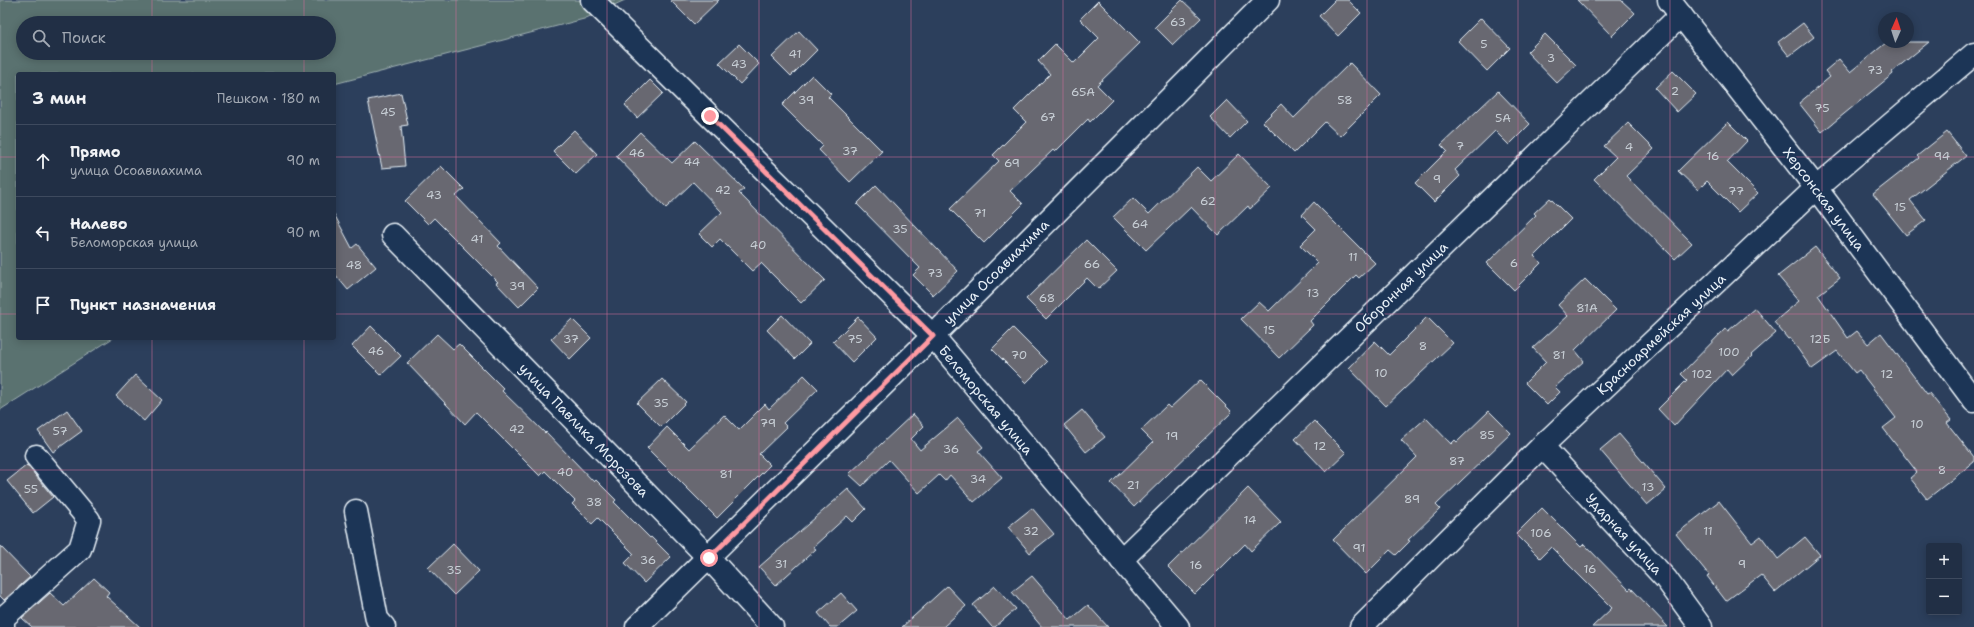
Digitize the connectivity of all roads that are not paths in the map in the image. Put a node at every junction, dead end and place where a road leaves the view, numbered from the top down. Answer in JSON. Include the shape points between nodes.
{"nodes":[{"id":1,"x":592,"y":0,"type":"edge"},
{"id":2,"x":1268,"y":0,"type":"edge"},
{"id":3,"x":1675,"y":7,"type":"edge"},
{"id":4,"x":1974,"y":54,"type":"edge"},
{"id":5,"x":1816,"y":188,"type":"junction"},
{"id":6,"x":393,"y":235,"type":"dead end"},
{"id":7,"x":933,"y":336,"type":"junction"},
{"id":8,"x":1974,"y":401,"type":"edge"},
{"id":9,"x":1542,"y":446,"type":"junction"},
{"id":10,"x":36,"y":456,"type":"dead end"},
{"id":11,"x":356,"y":511,"type":"dead end"},
{"id":12,"x":709,"y":558,"type":"junction"},
{"id":13,"x":1121,"y":560,"type":"junction"},
{"id":14,"x":3,"y":627,"type":"edge"},
{"id":15,"x":384,"y":627,"type":"edge"},
{"id":16,"x":637,"y":627,"type":"edge"},
{"id":17,"x":772,"y":627,"type":"edge"},
{"id":18,"x":1178,"y":627,"type":"edge"},
{"id":19,"x":1361,"y":627,"type":"edge"},
{"id":20,"x":1701,"y":627,"type":"edge"}],
"edges":[{"from":1,"to":7,"type":"street","name":"Беломорская улица"},
{"from":2,"to":7,"type":"street","name":"улица Осоавиахима"},
{"from":3,"to":5,"type":"street","name":"Херсонская улица"},
{"from":3,"to":13,"type":"street","name":"Оборонная улица"},
{"from":4,"to":5,"type":"street","name":"Красноармейская улица"},
{"from":5,"to":8,"type":"street","name":"Херсонская улица"},
{"from":5,"to":9,"type":"street","name":"Красноармейская улица"},
{"from":6,"to":12,"type":"street","name":"улица Павлика Морозова"},
{"from":7,"to":12,"type":"street","name":"улица Осоавиахима"},
{"from":7,"to":13,"type":"street","name":"Беломорская улица"},
{"from":9,"to":19,"type":"street","name":"Красноармейская улица"},
{"from":9,"to":20,"type":"street","name":"Ударная улица","via":[[1666,579]]},
{"from":10,"to":14,"type":"street","via":[[89,520],[80,549],[3,618]]},
{"from":11,"to":15,"type":"street","via":[[377,619]]},
{"from":12,"to":16,"type":"street","name":"улица Осоавиахима"},
{"from":12,"to":17,"type":"street","name":"улица Павлика Морозова"},
{"from":13,"to":18,"type":"street","name":"Беломорская улица"}]}
